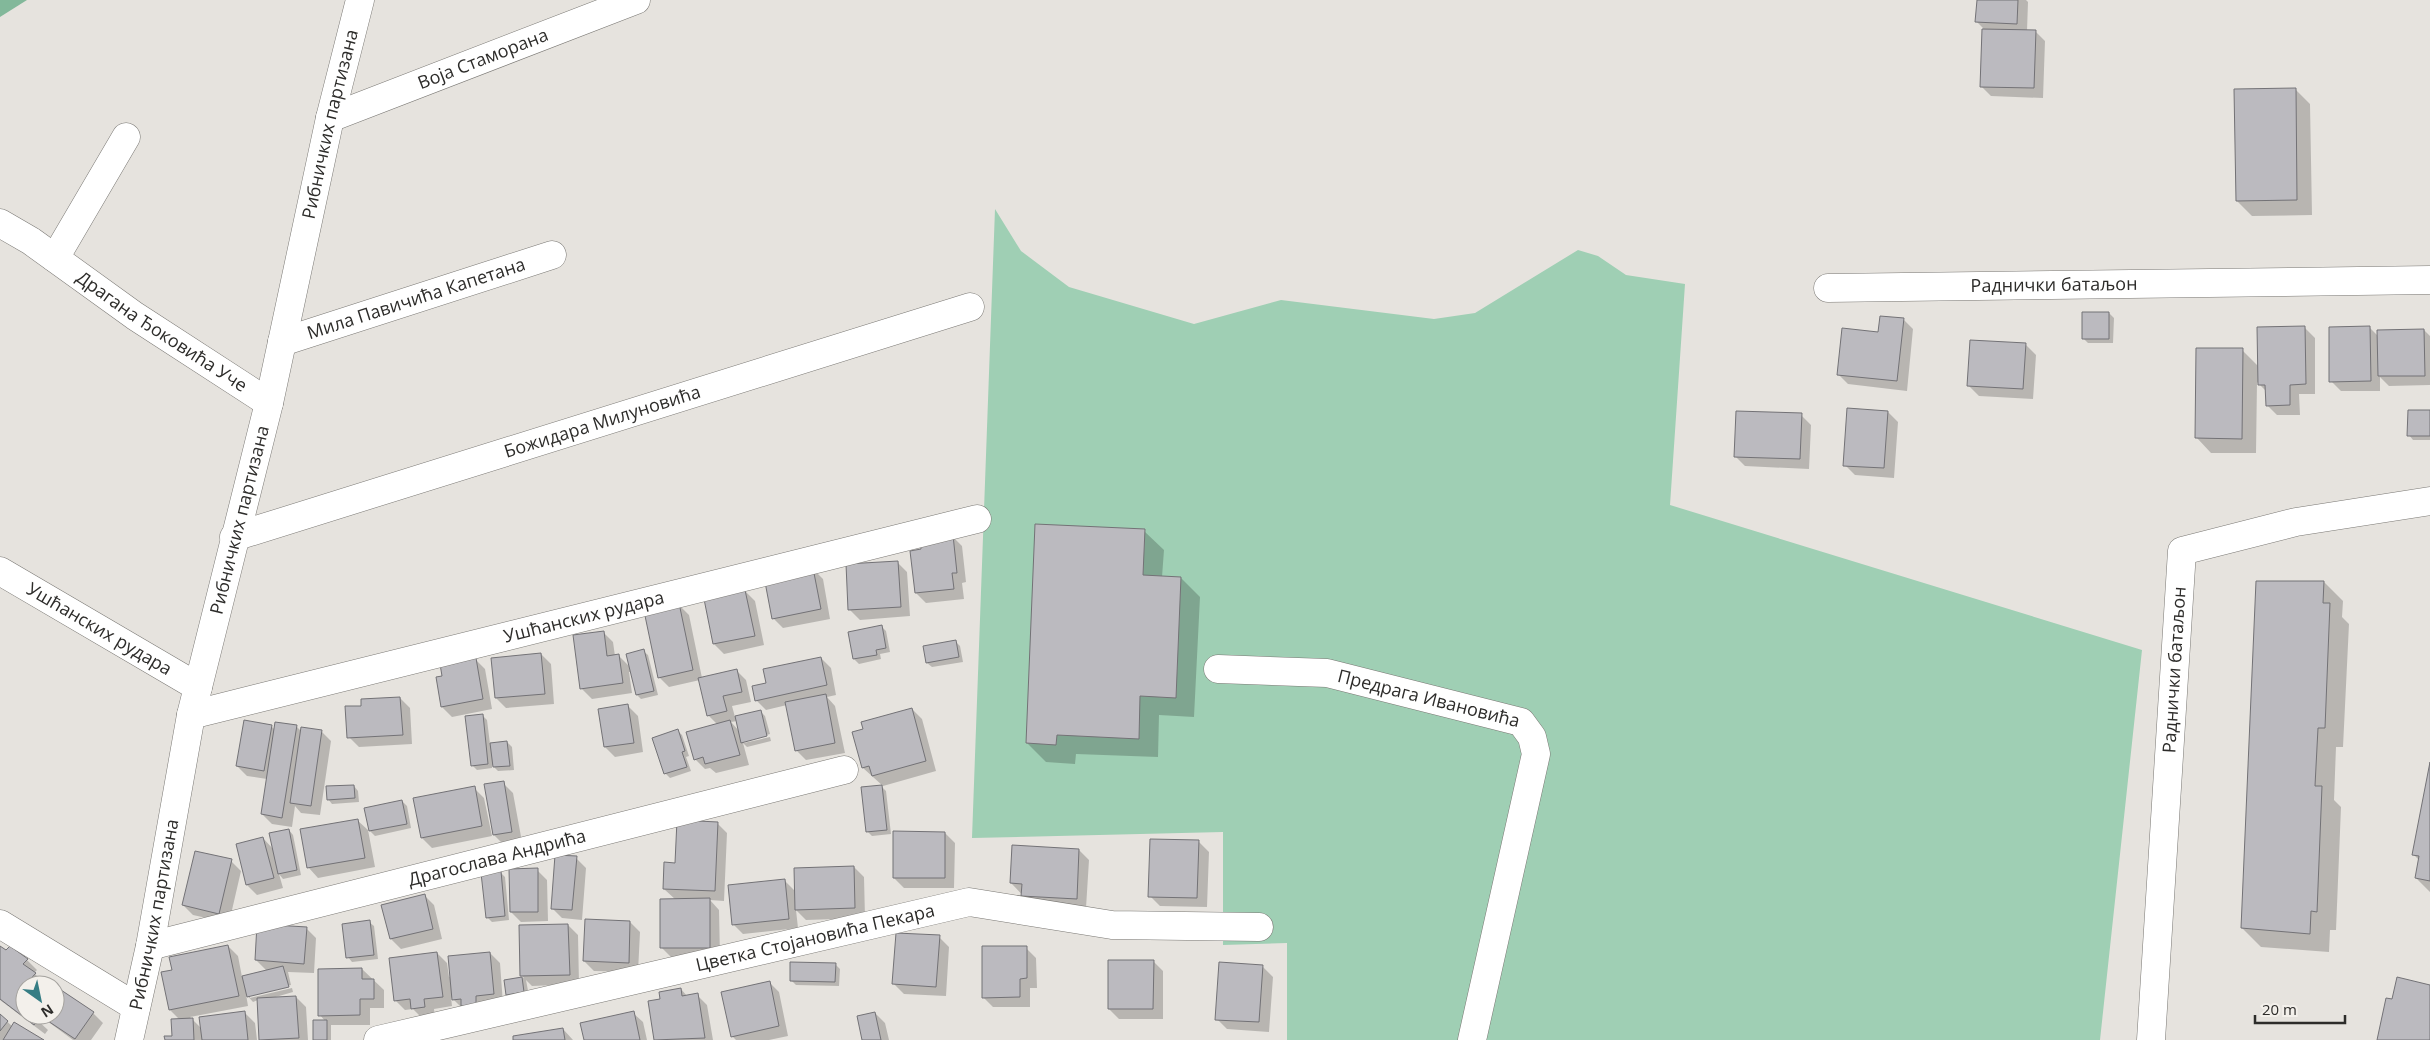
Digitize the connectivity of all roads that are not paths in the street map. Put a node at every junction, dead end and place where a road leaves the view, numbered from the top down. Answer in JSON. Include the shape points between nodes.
{"nodes":[{"id":1,"x":360,"y":0,"type":"edge"},
{"id":2,"x":636,"y":0,"type":"edge"},
{"id":3,"x":330,"y":118,"type":"junction"},
{"id":4,"x":126,"y":137,"type":"dead end"},
{"id":5,"x":0,"y":223,"type":"edge"},
{"id":6,"x":552,"y":254,"type":"dead end"},
{"id":7,"x":55,"y":258,"type":"junction"},
{"id":8,"x":2430,"y":280,"type":"edge"},
{"id":9,"x":1828,"y":288,"type":"dead end"},
{"id":10,"x":970,"y":308,"type":"dead end"},
{"id":11,"x":282,"y":342,"type":"junction"},
{"id":12,"x":269,"y":403,"type":"junction"},
{"id":13,"x":2430,"y":500,"type":"edge"},
{"id":14,"x":977,"y":519,"type":"dead end"},
{"id":15,"x":234,"y":537,"type":"junction"},
{"id":16,"x":0,"y":572,"type":"edge"},
{"id":17,"x":1218,"y":669,"type":"dead end"},
{"id":18,"x":198,"y":687,"type":"junction"},
{"id":19,"x":191,"y":715,"type":"junction"},
{"id":20,"x":844,"y":770,"type":"dead end"},
{"id":21,"x":0,"y":924,"type":"edge"},
{"id":22,"x":1258,"y":927,"type":"dead end"},
{"id":23,"x":150,"y":946,"type":"junction"},
{"id":24,"x":136,"y":1007,"type":"junction"},
{"id":25,"x":130,"y":1040,"type":"edge"},
{"id":26,"x":378,"y":1040,"type":"edge"},
{"id":27,"x":1472,"y":1040,"type":"edge"},
{"id":28,"x":2151,"y":1040,"type":"edge"}],
"edges":[{"from":1,"to":3,"type":"street","name":"Рибничких партизана"},
{"from":2,"to":3,"type":"street","name":"Воја Стаморана"},
{"from":3,"to":11,"type":"street","name":"Рибничких партизана"},
{"from":4,"to":7,"type":"street"},
{"from":5,"to":7,"type":"street","name":"Драгана Ђоковића Уче"},
{"from":6,"to":11,"type":"street","name":"Мила Павичића Капетана"},
{"from":7,"to":12,"type":"street","name":"Драгана Ђоковића Уче","via":[[135,316]]},
{"from":8,"to":9,"type":"street","name":"Раднички батаљон"},
{"from":10,"to":15,"type":"street","name":"Божидара Милуновића"},
{"from":11,"to":12,"type":"street","name":"Рибничких партизана"},
{"from":12,"to":15,"type":"street","name":"Рибничких партизана"},
{"from":13,"to":28,"type":"street","name":"Раднички батаљон","via":[[2296,522],[2182,551]]},
{"from":14,"to":19,"type":"street","name":"Ушћанских рудара"},
{"from":15,"to":18,"type":"street","name":"Рибничких партизана"},
{"from":16,"to":18,"type":"street","name":"Ушћанских рудара"},
{"from":17,"to":27,"type":"street","name":"Предрага Ивановића","via":[[1327,673],[1521,722],[1532,737],[1536,754]]},
{"from":18,"to":19,"type":"street","name":"Рибничких партизана"},
{"from":19,"to":23,"type":"street","name":"Рибничких партизана"},
{"from":20,"to":23,"type":"street","name":"Драгослава Андрића"},
{"from":21,"to":24,"type":"street"},
{"from":22,"to":26,"type":"street","name":"Цветка Стојановића Пекара","via":[[1112,925],[970,902]]},
{"from":23,"to":24,"type":"street","name":"Рибничких партизана"},
{"from":24,"to":25,"type":"street","name":"Рибничких партизана"}]}
